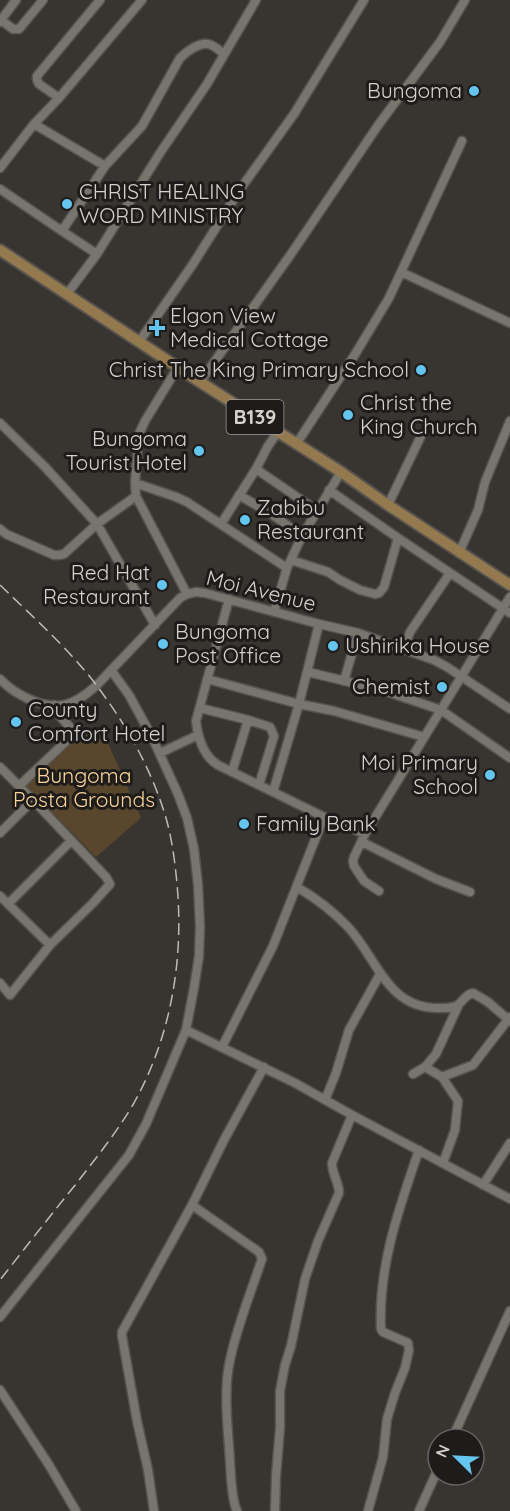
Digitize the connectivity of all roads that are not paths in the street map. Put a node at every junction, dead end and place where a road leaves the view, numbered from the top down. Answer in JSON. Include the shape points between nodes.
{"nodes":[{"id":1,"x":16,"y":0,"type":"edge"},
{"id":2,"x":43,"y":0,"type":"edge"},
{"id":3,"x":100,"y":0,"type":"edge"},
{"id":4,"x":142,"y":0,"type":"edge"},
{"id":5,"x":256,"y":0,"type":"edge"},
{"id":6,"x":364,"y":0,"type":"edge"},
{"id":7,"x":465,"y":0,"type":"edge"},
{"id":8,"x":1,"y":21,"type":"edge"},
{"id":9,"x":224,"y":54,"type":"junction"},
{"id":10,"x":59,"y":98,"type":"junction"},
{"id":11,"x":34,"y":124,"type":"junction"},
{"id":12,"x":462,"y":141,"type":"dead end"},
{"id":13,"x":105,"y":166,"type":"junction"},
{"id":14,"x":0,"y":168,"type":"edge"},
{"id":15,"x":0,"y":189,"type":"edge"},
{"id":16,"x":62,"y":231,"type":"junction"},
{"id":17,"x":0,"y":250,"type":"edge"},
{"id":18,"x":98,"y":254,"type":"junction"},
{"id":19,"x":401,"y":272,"type":"junction"},
{"id":20,"x":67,"y":294,"type":"junction"},
{"id":21,"x":510,"y":323,"type":"edge"},
{"id":22,"x":139,"y":342,"type":"junction"},
{"id":23,"x":178,"y":368,"type":"junction"},
{"id":24,"x":200,"y":382,"type":"junction"},
{"id":25,"x":510,"y":421,"type":"edge"},
{"id":26,"x":0,"y":423,"type":"edge"},
{"id":27,"x":278,"y":432,"type":"junction"},
{"id":28,"x":421,"y":436,"type":"dead end"},
{"id":29,"x":297,"y":443,"type":"junction"},
{"id":30,"x":256,"y":469,"type":"junction"},
{"id":31,"x":341,"y":472,"type":"junction"},
{"id":32,"x":135,"y":483,"type":"junction"},
{"id":33,"x":329,"y":490,"type":"junction"},
{"id":34,"x":239,"y":495,"type":"junction"},
{"id":35,"x":136,"y":496,"type":"junction"},
{"id":36,"x":387,"y":505,"type":"junction"},
{"id":37,"x":316,"y":510,"type":"junction"},
{"id":38,"x":97,"y":524,"type":"junction"},
{"id":39,"x":221,"y":524,"type":"junction"},
{"id":40,"x":0,"y":529,"type":"edge"},
{"id":41,"x":302,"y":536,"type":"junction"},
{"id":42,"x":398,"y":538,"type":"junction"},
{"id":43,"x":459,"y":553,"type":"junction"},
{"id":44,"x":289,"y":564,"type":"junction"},
{"id":45,"x":450,"y":573,"type":"junction"},
{"id":46,"x":510,"y":585,"type":"edge"},
{"id":47,"x":187,"y":594,"type":"junction"},
{"id":48,"x":510,"y":597,"type":"edge"},
{"id":49,"x":228,"y":599,"type":"junction"},
{"id":50,"x":507,"y":611,"type":"edge"},
{"id":51,"x":274,"y":612,"type":"junction"},
{"id":52,"x":319,"y":624,"type":"junction"},
{"id":53,"x":155,"y":625,"type":"junction"},
{"id":54,"x":358,"y":633,"type":"junction"},
{"id":55,"x":404,"y":649,"type":"junction"},
{"id":56,"x":111,"y":670,"type":"junction"},
{"id":57,"x":308,"y":672,"type":"junction"},
{"id":58,"x":462,"y":676,"type":"junction"},
{"id":59,"x":0,"y":678,"type":"edge"},
{"id":60,"x":207,"y":679,"type":"junction"},
{"id":61,"x":345,"y":681,"type":"junction"},
{"id":62,"x":299,"y":704,"type":"junction"},
{"id":63,"x":54,"y":705,"type":"junction"},
{"id":64,"x":200,"y":708,"type":"junction"},
{"id":65,"x":510,"y":709,"type":"edge"},
{"id":66,"x":441,"y":710,"type":"junction"},
{"id":67,"x":248,"y":720,"type":"junction"},
{"id":68,"x":198,"y":735,"type":"junction"},
{"id":69,"x":424,"y":737,"type":"junction"},
{"id":70,"x":160,"y":753,"type":"junction"},
{"id":71,"x":510,"y":759,"type":"edge"},
{"id":72,"x":0,"y":767,"type":"edge"},
{"id":73,"x":232,"y":772,"type":"junction"},
{"id":74,"x":259,"y":785,"type":"junction"},
{"id":75,"x":20,"y":786,"type":"junction"},
{"id":76,"x":273,"y":792,"type":"junction"},
{"id":77,"x":33,"y":800,"type":"junction"},
{"id":78,"x":324,"y":817,"type":"junction"},
{"id":79,"x":0,"y":833,"type":"edge"},
{"id":80,"x":363,"y":838,"type":"junction"},
{"id":81,"x":71,"y":841,"type":"junction"},
{"id":82,"x":297,"y":887,"type":"junction"},
{"id":83,"x":379,"y":891,"type":"dead end"},
{"id":84,"x":470,"y":892,"type":"dead end"},
{"id":85,"x":0,"y":896,"type":"edge"},
{"id":86,"x":8,"y":904,"type":"junction"},
{"id":87,"x":50,"y":945,"type":"junction"},
{"id":88,"x":380,"y":974,"type":"junction"},
{"id":89,"x":0,"y":983,"type":"edge"},
{"id":90,"x":459,"y":1004,"type":"junction"},
{"id":91,"x":509,"y":1019,"type":"edge"},
{"id":92,"x":186,"y":1030,"type":"junction"},
{"id":93,"x":222,"y":1047,"type":"junction"},
{"id":94,"x":264,"y":1067,"type":"junction"},
{"id":95,"x":425,"y":1067,"type":"junction"},
{"id":96,"x":413,"y":1074,"type":"dead end"},
{"id":97,"x":442,"y":1077,"type":"junction"},
{"id":98,"x":325,"y":1100,"type":"junction"},
{"id":99,"x":352,"y":1115,"type":"junction"},
{"id":100,"x":510,"y":1143,"type":"edge"},
{"id":101,"x":419,"y":1150,"type":"junction"},
{"id":102,"x":443,"y":1163,"type":"junction"},
{"id":103,"x":483,"y":1185,"type":"junction"},
{"id":104,"x":510,"y":1199,"type":"edge"},
{"id":105,"x":192,"y":1205,"type":"junction"},
{"id":106,"x":510,"y":1311,"type":"edge"},
{"id":107,"x":0,"y":1317,"type":"edge"},
{"id":108,"x":0,"y":1390,"type":"edge"},
{"id":109,"x":457,"y":1427,"type":"edge"},
{"id":110,"x":430,"y":1487,"type":"edge"},
{"id":111,"x":76,"y":1511,"type":"edge"},
{"id":112,"x":154,"y":1511,"type":"edge"},
{"id":113,"x":237,"y":1511,"type":"edge"},
{"id":114,"x":275,"y":1511,"type":"edge"},
{"id":115,"x":368,"y":1511,"type":"edge"},
{"id":116,"x":419,"y":1511,"type":"edge"}],
"edges":[{"from":1,"to":8,"type":"street"},
{"from":2,"to":8,"type":"street","via":[[19,29]]},
{"from":3,"to":10,"type":"street","via":[[38,76],[39,84]]},
{"from":4,"to":10,"type":"street"},
{"from":5,"to":9,"type":"street"},
{"from":6,"to":22,"type":"street","via":[[294,114]]},
{"from":7,"to":24,"type":"street","via":[[440,42]]},
{"from":9,"to":13,"type":"street","via":[[209,44],[185,53],[142,126]]},
{"from":9,"to":18,"type":"street"},
{"from":10,"to":11,"type":"street"},
{"from":11,"to":13,"type":"street"},
{"from":11,"to":14,"type":"street"},
{"from":12,"to":19,"type":"street"},
{"from":13,"to":16,"type":"street"},
{"from":15,"to":16,"type":"street"},
{"from":16,"to":18,"type":"street"},
{"from":17,"to":20,"type":"main road","number":"B139"},
{"from":18,"to":20,"type":"street"},
{"from":19,"to":21,"type":"street"},
{"from":19,"to":29,"type":"street","via":[[360,346]]},
{"from":20,"to":22,"type":"main road","number":"B139"},
{"from":22,"to":23,"type":"main road","number":"B139"},
{"from":23,"to":24,"type":"main road","number":"B139"},
{"from":23,"to":32,"type":"street","via":[[139,434]]},
{"from":24,"to":27,"type":"main road","number":"B139"},
{"from":25,"to":43,"type":"street"},
{"from":26,"to":38,"type":"street"},
{"from":27,"to":29,"type":"main road","number":"B139"},
{"from":27,"to":30,"type":"street"},
{"from":28,"to":36,"type":"street"},
{"from":29,"to":31,"type":"main road","number":"B139"},
{"from":30,"to":34,"type":"street"},
{"from":30,"to":37,"type":"street"},
{"from":31,"to":33,"type":"street"},
{"from":31,"to":36,"type":"main road","number":"B139"},
{"from":32,"to":35,"type":"street"},
{"from":32,"to":39,"type":"street","via":[[182,499]]},
{"from":33,"to":37,"type":"street"},
{"from":33,"to":42,"type":"street"},
{"from":34,"to":39,"type":"street"},
{"from":34,"to":41,"type":"street"},
{"from":35,"to":38,"type":"street"},
{"from":35,"to":47,"type":"street"},
{"from":36,"to":43,"type":"main road","number":"B139"},
{"from":37,"to":41,"type":"street"},
{"from":38,"to":40,"type":"street","via":[[59,555]]},
{"from":38,"to":53,"type":"street"},
{"from":39,"to":44,"type":"street"},
{"from":41,"to":44,"type":"street"},
{"from":42,"to":44,"type":"street","via":[[384,587],[375,594],[347,585],[328,572]]},
{"from":42,"to":45,"type":"street"},
{"from":43,"to":46,"type":"main road","number":"B139"},
{"from":44,"to":51,"type":"street"},
{"from":45,"to":50,"type":"street"},
{"from":45,"to":55,"type":"street","via":[[410,632]]},
{"from":47,"to":49,"type":"street","name":"Moi Avenue","via":[[196,592]]},
{"from":47,"to":53,"type":"street","name":"Moi Avenue"},
{"from":48,"to":50,"type":"street"},
{"from":49,"to":51,"type":"street","name":"Moi Avenue"},
{"from":49,"to":60,"type":"street"},
{"from":50,"to":58,"type":"street"},
{"from":51,"to":52,"type":"street","name":"Moi Avenue"},
{"from":52,"to":54,"type":"street","name":"Moi Avenue"},
{"from":52,"to":57,"type":"street"},
{"from":53,"to":56,"type":"street","name":"Moi Avenue"},
{"from":54,"to":55,"type":"street","name":"Moi Avenue"},
{"from":54,"to":61,"type":"street"},
{"from":55,"to":58,"type":"street","name":"Moi Avenue"},
{"from":56,"to":63,"type":"street","name":"Moi Avenue","via":[[85,695]]},
{"from":56,"to":70,"type":"street"},
{"from":57,"to":61,"type":"street"},
{"from":57,"to":62,"type":"street"},
{"from":58,"to":65,"type":"street","name":"Moi Avenue"},
{"from":58,"to":66,"type":"street"},
{"from":59,"to":63,"type":"street","via":[[17,694]]},
{"from":60,"to":62,"type":"street"},
{"from":60,"to":64,"type":"street"},
{"from":61,"to":66,"type":"street"},
{"from":62,"to":69,"type":"street"},
{"from":62,"to":76,"type":"street"},
{"from":63,"to":75,"type":"street","via":[[75,733]]},
{"from":64,"to":67,"type":"street"},
{"from":64,"to":68,"type":"street","via":[[196,721]]},
{"from":66,"to":69,"type":"street"},
{"from":66,"to":71,"type":"street"},
{"from":67,"to":73,"type":"street"},
{"from":67,"to":74,"type":"street","via":[[270,727],[274,736]]},
{"from":68,"to":70,"type":"street"},
{"from":68,"to":73,"type":"street","via":[[208,757]]},
{"from":69,"to":80,"type":"street"},
{"from":70,"to":92,"type":"street","via":[[187,818],[198,885],[199,956]]},
{"from":72,"to":75,"type":"street"},
{"from":73,"to":74,"type":"street"},
{"from":74,"to":76,"type":"street"},
{"from":75,"to":77,"type":"street"},
{"from":76,"to":78,"type":"street"},
{"from":77,"to":79,"type":"street"},
{"from":77,"to":81,"type":"street"},
{"from":78,"to":80,"type":"street"},
{"from":78,"to":82,"type":"street"},
{"from":80,"to":83,"type":"street","via":[[354,856],[354,866],[364,881]]},
{"from":80,"to":84,"type":"street","via":[[436,879]]},
{"from":81,"to":86,"type":"street"},
{"from":81,"to":87,"type":"street","via":[[110,884]]},
{"from":82,"to":88,"type":"street","via":[[321,901],[350,929]]},
{"from":82,"to":93,"type":"street","via":[[273,946]]},
{"from":85,"to":86,"type":"street"},
{"from":86,"to":87,"type":"street"},
{"from":87,"to":89,"type":"street","via":[[10,995]]},
{"from":88,"to":90,"type":"street","via":[[409,1003],[439,1009]]},
{"from":88,"to":98,"type":"street","via":[[349,1030]]},
{"from":90,"to":91,"type":"street","via":[[473,993]]},
{"from":90,"to":95,"type":"street"},
{"from":91,"to":97,"type":"street","via":[[473,1065]]},
{"from":92,"to":93,"type":"street"},
{"from":92,"to":107,"type":"street","via":[[129,1155]]},
{"from":93,"to":94,"type":"street"},
{"from":94,"to":98,"type":"street"},
{"from":94,"to":105,"type":"street"},
{"from":95,"to":96,"type":"street"},
{"from":95,"to":97,"type":"street"},
{"from":97,"to":102,"type":"street","via":[[458,1101],[455,1130]]},
{"from":98,"to":99,"type":"street"},
{"from":99,"to":101,"type":"street"},
{"from":99,"to":114,"type":"street","via":[[332,1163],[339,1193],[305,1279],[285,1365],[280,1391]]},
{"from":100,"to":103,"type":"street"},
{"from":101,"to":102,"type":"street"},
{"from":101,"to":115,"type":"street","via":[[394,1226],[381,1292],[381,1329],[408,1343],[409,1350],[387,1419],[383,1457]]},
{"from":102,"to":103,"type":"street"},
{"from":103,"to":104,"type":"street"},
{"from":105,"to":112,"type":"street","via":[[122,1336]]},
{"from":105,"to":113,"type":"street","via":[[259,1252],[262,1259],[229,1361],[227,1379]]},
{"from":106,"to":109,"type":"street"},
{"from":108,"to":111,"type":"street"},
{"from":110,"to":116,"type":"street"}]}
